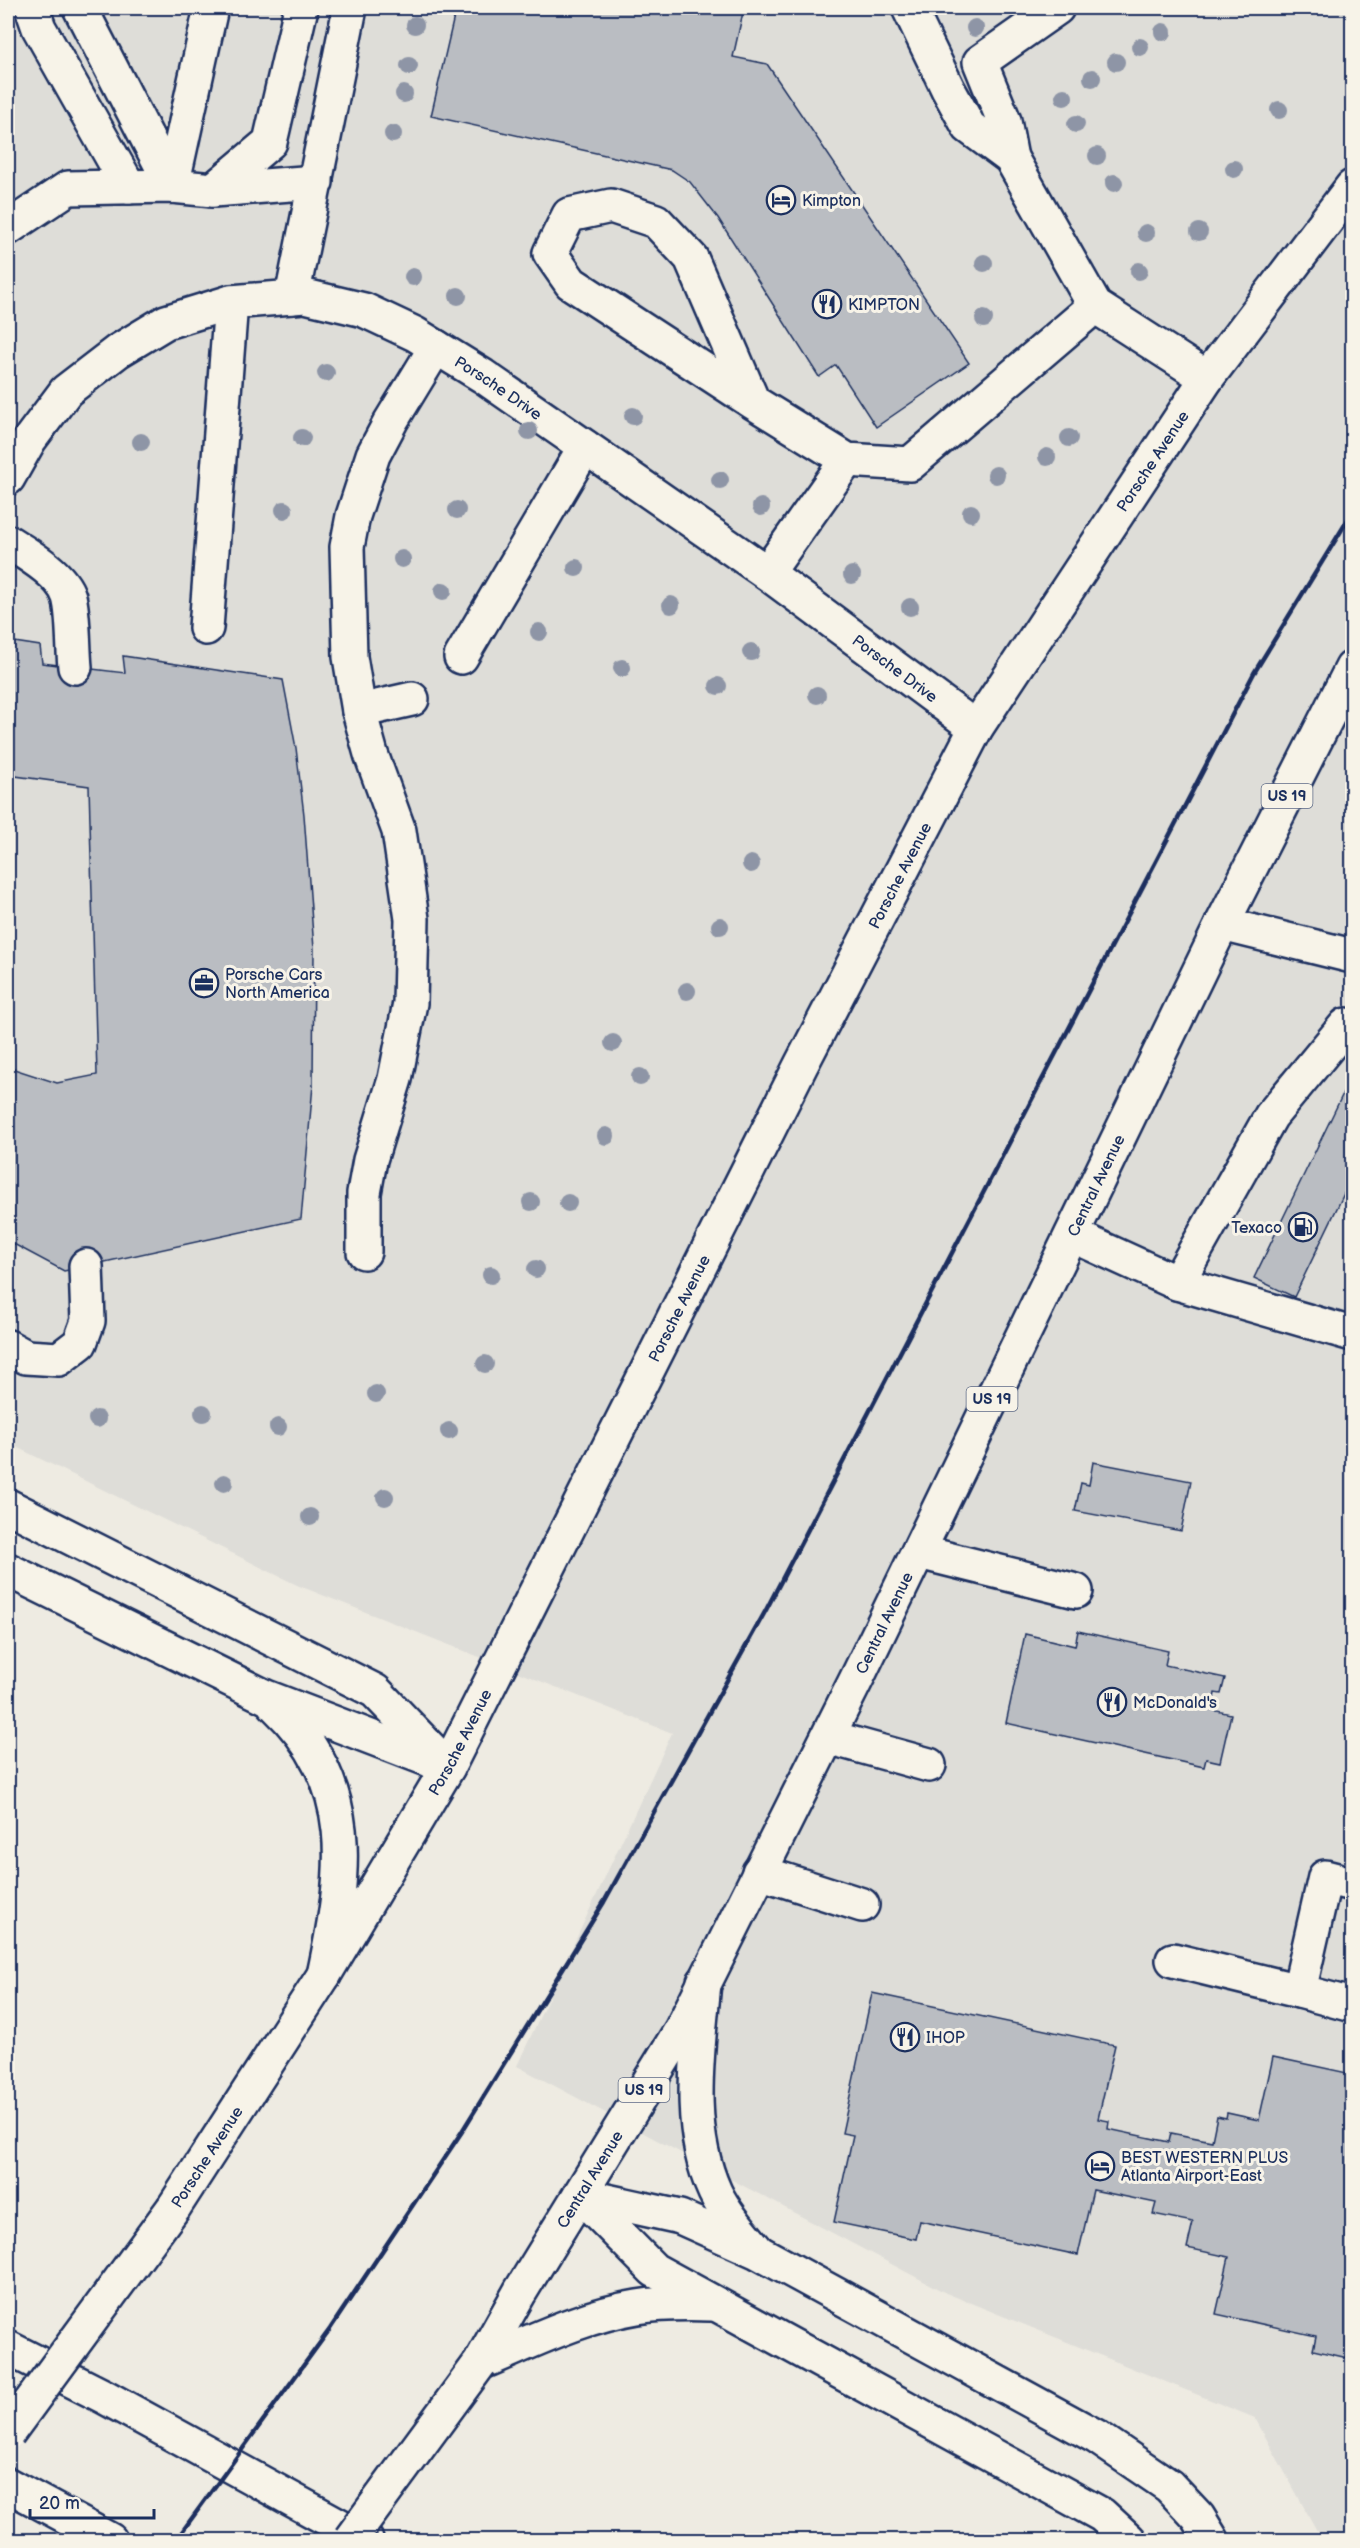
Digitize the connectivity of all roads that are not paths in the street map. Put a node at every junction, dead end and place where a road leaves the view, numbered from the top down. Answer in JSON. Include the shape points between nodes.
{"nodes":[{"id":1,"x":32,"y":8,"type":"edge"},
{"id":2,"x":80,"y":8,"type":"edge"},
{"id":3,"x":211,"y":8,"type":"edge"},
{"id":4,"x":301,"y":8,"type":"edge"},
{"id":5,"x":350,"y":8,"type":"edge"},
{"id":6,"x":909,"y":8,"type":"edge"},
{"id":7,"x":1057,"y":8,"type":"edge"},
{"id":8,"x":980,"y":62,"type":"junction"},
{"id":9,"x":945,"y":82,"type":"junction"},
{"id":10,"x":1011,"y":158,"type":"junction"},
{"id":11,"x":316,"y":182,"type":"junction"},
{"id":12,"x":172,"y":186,"type":"junction"},
{"id":13,"x":129,"y":187,"type":"junction"},
{"id":14,"x":1353,"y":187,"type":"edge"},
{"id":15,"x":213,"y":190,"type":"junction"},
{"id":16,"x":8,"y":228,"type":"edge"},
{"id":17,"x":292,"y":297,"type":"junction"},
{"id":18,"x":231,"y":302,"type":"junction"},
{"id":19,"x":1095,"y":306,"type":"junction"},
{"id":20,"x":436,"y":347,"type":"junction"},
{"id":21,"x":1207,"y":378,"type":"junction"},
{"id":22,"x":753,"y":402,"type":"junction"},
{"id":23,"x":585,"y":447,"type":"junction"},
{"id":24,"x":847,"y":460,"type":"junction"},
{"id":25,"x":8,"y":478,"type":"edge"},
{"id":26,"x":8,"y":542,"type":"edge"},
{"id":27,"x":767,"y":573,"type":"junction"},
{"id":28,"x":206,"y":628,"type":"dead end"},
{"id":29,"x":461,"y":657,"type":"dead end"},
{"id":30,"x":75,"y":667,"type":"dead end"},
{"id":31,"x":1353,"y":668,"type":"edge"},
{"id":32,"x":412,"y":699,"type":"dead end"},
{"id":33,"x":359,"y":711,"type":"junction"},
{"id":34,"x":976,"y":728,"type":"junction"},
{"id":35,"x":1222,"y":924,"type":"junction"},
{"id":36,"x":1353,"y":956,"type":"edge"},
{"id":37,"x":1353,"y":1027,"type":"edge"},
{"id":38,"x":1072,"y":1235,"type":"junction"},
{"id":39,"x":364,"y":1252,"type":"dead end"},
{"id":40,"x":86,"y":1266,"type":"dead end"},
{"id":41,"x":1177,"y":1283,"type":"junction"},
{"id":42,"x":1353,"y":1334,"type":"edge"},
{"id":43,"x":8,"y":1347,"type":"edge"},
{"id":44,"x":8,"y":1506,"type":"edge"},
{"id":45,"x":918,"y":1552,"type":"junction"},
{"id":46,"x":8,"y":1570,"type":"edge"},
{"id":47,"x":1076,"y":1591,"type":"dead end"},
{"id":48,"x":266,"y":1697,"type":"junction"},
{"id":49,"x":828,"y":1737,"type":"junction"},
{"id":50,"x":928,"y":1765,"type":"dead end"},
{"id":51,"x":448,"y":1767,"type":"junction"},
{"id":52,"x":759,"y":1872,"type":"junction"},
{"id":53,"x":1353,"y":1884,"type":"edge"},
{"id":54,"x":862,"y":1905,"type":"dead end"},
{"id":55,"x":1173,"y":1960,"type":"dead end"},
{"id":56,"x":324,"y":1975,"type":"junction"},
{"id":57,"x":704,"y":1982,"type":"junction"},
{"id":58,"x":1299,"y":1991,"type":"junction"},
{"id":59,"x":1353,"y":2005,"type":"edge"},
{"id":60,"x":580,"y":2195,"type":"junction"},
{"id":61,"x":758,"y":2252,"type":"junction"},
{"id":62,"x":716,"y":2304,"type":"junction"},
{"id":63,"x":8,"y":2335,"type":"edge"},
{"id":64,"x":8,"y":2348,"type":"edge"},
{"id":65,"x":480,"y":2363,"type":"junction"},
{"id":66,"x":105,"y":2397,"type":"junction"},
{"id":67,"x":8,"y":2433,"type":"edge"},
{"id":68,"x":8,"y":2485,"type":"edge"},
{"id":69,"x":110,"y":2541,"type":"edge"},
{"id":70,"x":350,"y":2541,"type":"edge"},
{"id":71,"x":366,"y":2541,"type":"edge"},
{"id":72,"x":1129,"y":2541,"type":"edge"},
{"id":73,"x":1212,"y":2541,"type":"edge"}],
"edges":[{"from":1,"to":13,"type":"main road","via":[[39,28]]},
{"from":2,"to":12,"type":"main road"},
{"from":3,"to":12,"type":"main road"},
{"from":4,"to":15,"type":"main road","via":[[270,142]]},
{"from":5,"to":11,"type":"main road"},
{"from":6,"to":9,"type":"main road"},
{"from":7,"to":8,"type":"main road"},
{"from":8,"to":9,"type":"main road"},
{"from":8,"to":10,"type":"main road","via":[[1004,122]]},
{"from":9,"to":10,"type":"main road","via":[[969,127]]},
{"from":10,"to":19,"type":"main road"},
{"from":11,"to":15,"type":"main road"},
{"from":11,"to":17,"type":"main road"},
{"from":12,"to":13,"type":"main road"},
{"from":12,"to":15,"type":"main road"},
{"from":13,"to":16,"type":"main road","via":[[68,188]]},
{"from":14,"to":21,"type":"main road","name":"Porsche Avenue"},
{"from":17,"to":18,"type":"main road","name":"Porsche Drive"},
{"from":17,"to":20,"type":"main road","name":"Porsche Drive","via":[[305,296],[364,310]]},
{"from":18,"to":25,"type":"main road","name":"Porsche Drive","via":[[166,322],[118,351],[66,391],[30,439]]},
{"from":18,"to":28,"type":"main road"},
{"from":19,"to":21,"type":"main road"},
{"from":19,"to":24,"type":"main road","via":[[910,464]]},
{"from":20,"to":23,"type":"main road","name":"Porsche Drive"},
{"from":20,"to":33,"type":"main road","via":[[373,455],[352,516],[346,578],[350,657]]},
{"from":21,"to":34,"type":"main road","name":"Porsche Avenue"},
{"from":22,"to":22,"type":"main road","via":[[571,283],[550,253],[569,215],[611,206],[656,221],[691,258]]},
{"from":22,"to":24,"type":"main road"},
{"from":23,"to":27,"type":"main road","name":"Porsche Drive"},
{"from":23,"to":29,"type":"main road"},
{"from":24,"to":27,"type":"main road"},
{"from":26,"to":30,"type":"main road","via":[[37,560],[69,596]]},
{"from":27,"to":34,"type":"main road","name":"Porsche Drive"},
{"from":31,"to":35,"type":"main road","name":"Central Avenue","number":"US 19"},
{"from":32,"to":33,"type":"main road"},
{"from":33,"to":39,"type":"main road","via":[[399,831],[413,953],[404,1041],[366,1182]]},
{"from":34,"to":51,"type":"main road","name":"Porsche Avenue","via":[[806,1054]]},
{"from":35,"to":36,"type":"main road"},
{"from":35,"to":38,"type":"main road","name":"Central Avenue","number":"US 19"},
{"from":37,"to":41,"type":"main road","via":[[1346,1025],[1271,1116]]},
{"from":38,"to":41,"type":"main road"},
{"from":38,"to":45,"type":"main road","name":"Central Avenue","number":"US 19"},
{"from":40,"to":43,"type":"main road","via":[[88,1321],[80,1343],[59,1359],[26,1357]]},
{"from":41,"to":42,"type":"main road"},
{"from":44,"to":51,"type":"main road","via":[[375,1691]]},
{"from":45,"to":47,"type":"main road"},
{"from":45,"to":49,"type":"main road","name":"Central Avenue","number":"US 19"},
{"from":46,"to":48,"type":"main road"},
{"from":48,"to":51,"type":"main road"},
{"from":48,"to":56,"type":"main road","via":[[311,1745],[335,1805],[340,1840],[339,1888]]},
{"from":49,"to":50,"type":"main road"},
{"from":49,"to":52,"type":"main road","name":"Central Avenue","number":"US 19"},
{"from":51,"to":56,"type":"main road","name":"Porsche Avenue"},
{"from":52,"to":54,"type":"main road"},
{"from":52,"to":57,"type":"main road","name":"Central Avenue","number":"US 19"},
{"from":53,"to":58,"type":"main road","via":[[1325,1877]]},
{"from":55,"to":58,"type":"main road"},
{"from":56,"to":67,"type":"main road","name":"Porsche Avenue","bridge":true,"via":[[174,2207]]},
{"from":57,"to":60,"type":"main road","name":"Central Avenue","number":"US 19","via":[[681,2030]]},
{"from":57,"to":61,"type":"main road","via":[[695,2068],[696,2115],[706,2166],[715,2193]]},
{"from":58,"to":59,"type":"main road"},
{"from":60,"to":61,"type":"main road","via":[[681,2217]]},
{"from":60,"to":62,"type":"main road","via":[[654,2270]]},
{"from":60,"to":65,"type":"main road","name":"Central Avenue","number":"US 19"},
{"from":61,"to":73,"type":"main road","via":[[1097,2437],[1169,2486],[1198,2517]]},
{"from":62,"to":65,"type":"main road","via":[[635,2307],[582,2321]]},
{"from":62,"to":72,"type":"main road","via":[[1102,2514]]},
{"from":63,"to":66,"type":"main road"},
{"from":64,"to":66,"type":"main road"},
{"from":65,"to":70,"type":"main road","name":"Central Avenue","number":"US 19","bridge":true},
{"from":66,"to":71,"type":"main road"},
{"from":68,"to":69,"type":"main road"}]}
